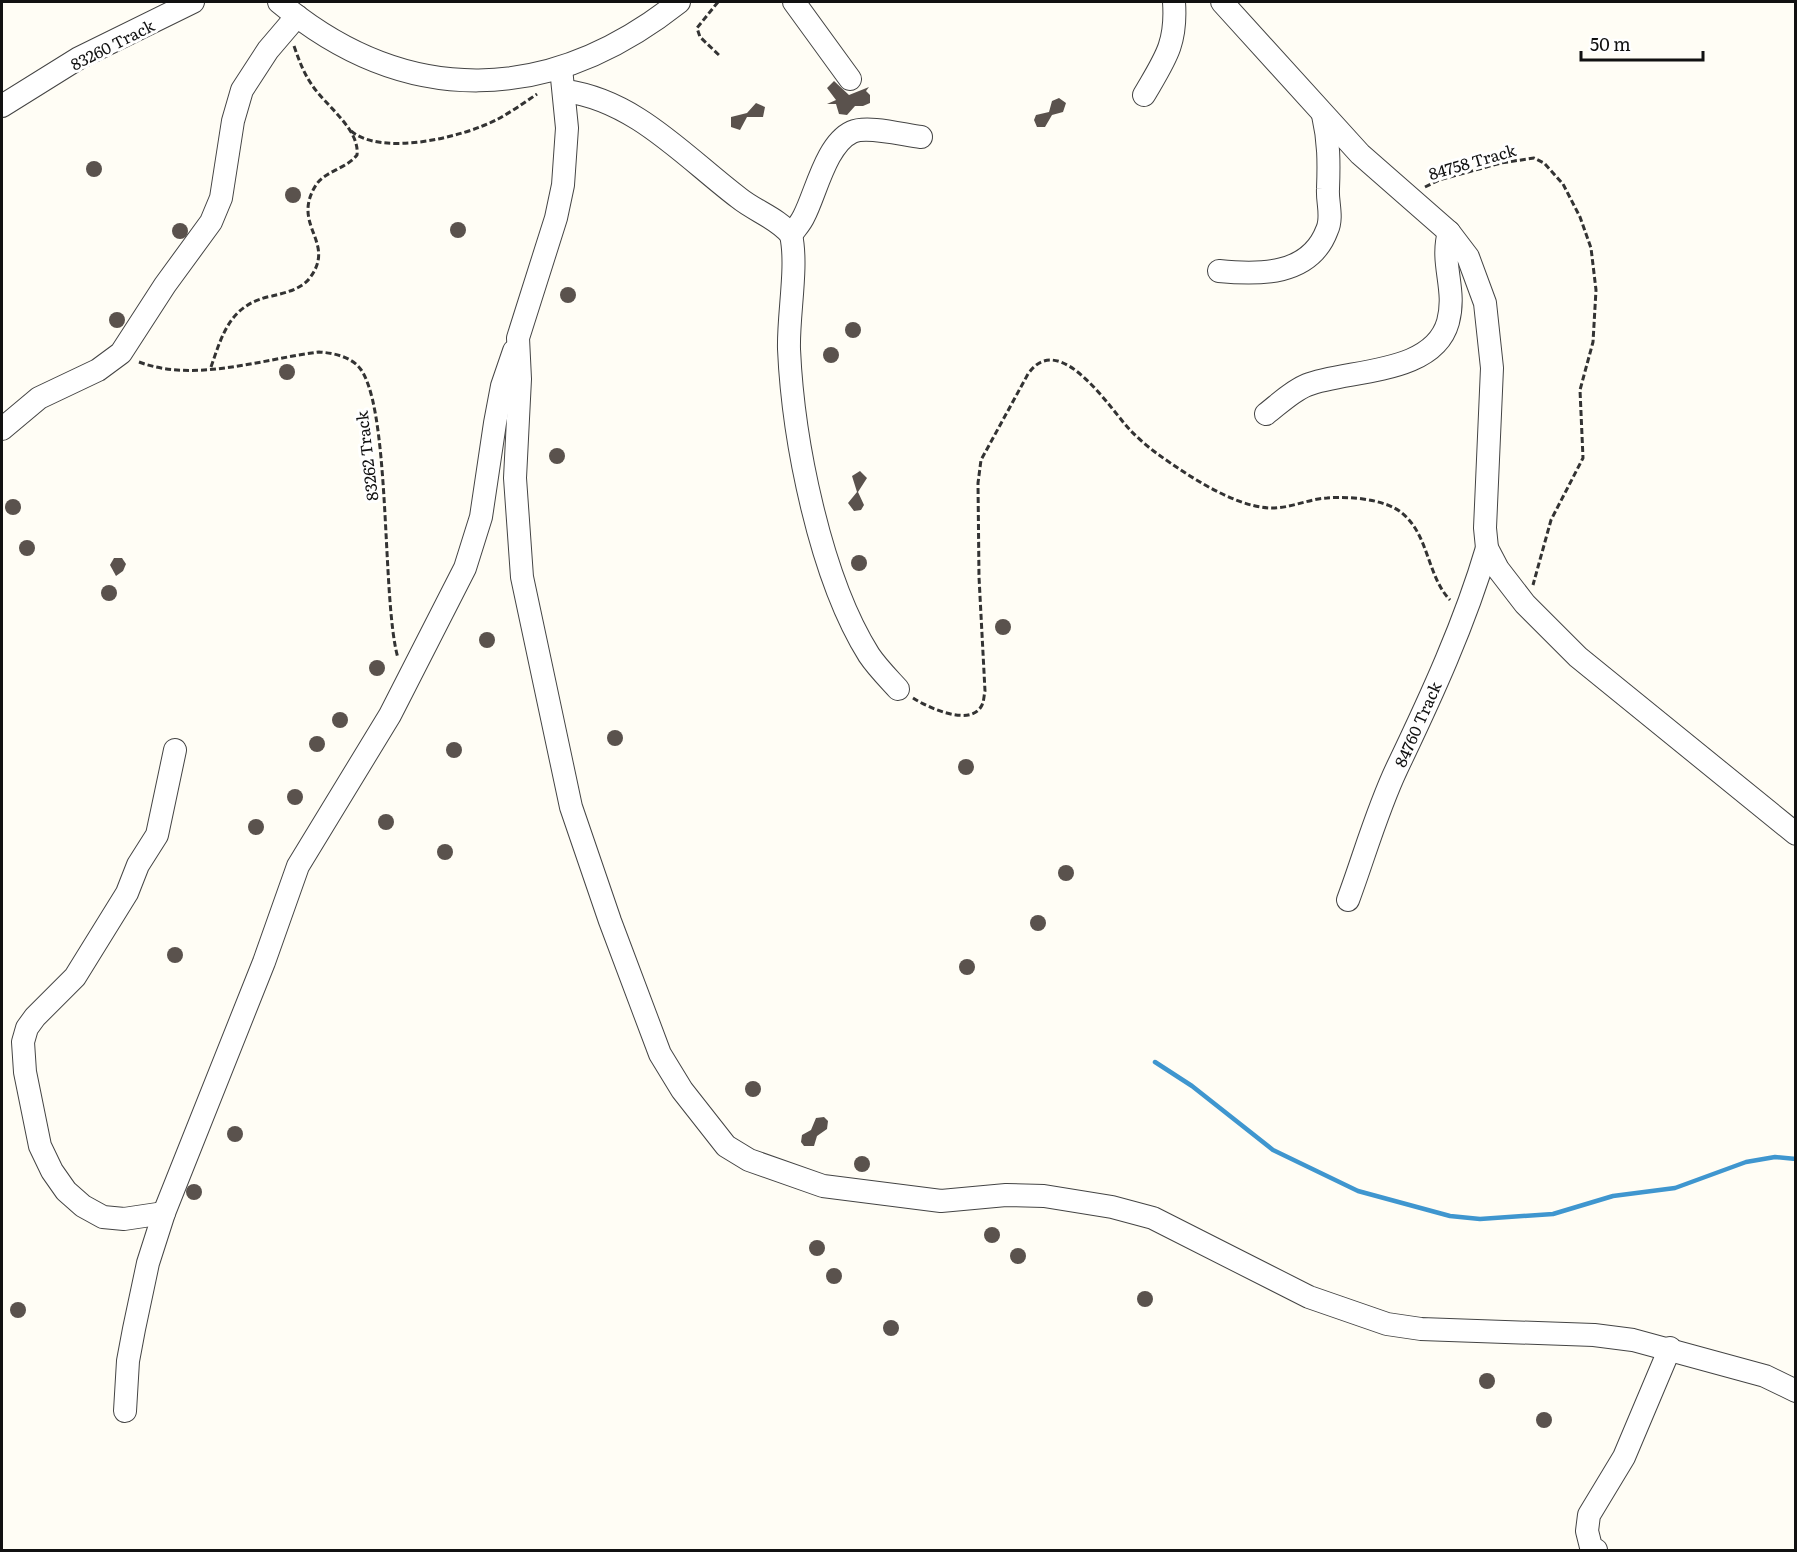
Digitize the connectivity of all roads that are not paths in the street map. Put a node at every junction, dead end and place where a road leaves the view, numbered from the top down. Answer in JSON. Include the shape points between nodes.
{"nodes":[{"id":1,"x":193,"y":2,"type":"edge"},
{"id":2,"x":279,"y":2,"type":"edge"},
{"id":3,"x":679,"y":2,"type":"edge"},
{"id":4,"x":794,"y":2,"type":"edge"},
{"id":5,"x":1174,"y":2,"type":"edge"},
{"id":6,"x":1222,"y":2,"type":"edge"},
{"id":7,"x":291,"y":23,"type":"junction"},
{"id":8,"x":563,"y":78,"type":"junction"},
{"id":9,"x":850,"y":79,"type":"dead end"},
{"id":10,"x":1144,"y":95,"type":"dead end"},
{"id":11,"x":2,"y":106,"type":"edge"},
{"id":12,"x":1323,"y":113,"type":"junction"},
{"id":13,"x":921,"y":137,"type":"dead end"},
{"id":14,"x":1449,"y":232,"type":"junction"},
{"id":15,"x":791,"y":235,"type":"junction"},
{"id":16,"x":1219,"y":271,"type":"dead end"},
{"id":17,"x":518,"y":338,"type":"junction"},
{"id":18,"x":1266,"y":414,"type":"dead end"},
{"id":19,"x":2,"y":429,"type":"edge"},
{"id":20,"x":1487,"y":548,"type":"junction"},
{"id":21,"x":898,"y":689,"type":"road end"},
{"id":22,"x":175,"y":750,"type":"dead end"},
{"id":23,"x":1796,"y":834,"type":"edge"},
{"id":24,"x":1348,"y":900,"type":"dead end"},
{"id":25,"x":164,"y":1213,"type":"junction"},
{"id":26,"x":1670,"y":1348,"type":"junction"},
{"id":27,"x":1792,"y":1388,"type":"edge"},
{"id":28,"x":125,"y":1411,"type":"dead end"},
{"id":29,"x":1596,"y":1551,"type":"edge"}],
"edges":[{"from":1,"to":11,"type":"street","name":"83260 Track","via":[[79,58]]},
{"from":2,"to":7,"type":"street"},
{"from":3,"to":8,"type":"street"},
{"from":4,"to":9,"type":"street"},
{"from":5,"to":10,"type":"street","via":[[1172,44]]},
{"from":6,"to":12,"type":"street"},
{"from":7,"to":8,"type":"street","via":[[344,48],[424,75],[494,80]]},
{"from":7,"to":19,"type":"street","via":[[242,90],[221,198],[211,222],[121,353],[98,370],[39,398]]},
{"from":8,"to":15,"type":"street","via":[[646,124]]},
{"from":8,"to":17,"type":"street","via":[[567,128],[563,185]]},
{"from":12,"to":14,"type":"street","via":[[1360,154]]},
{"from":12,"to":16,"type":"street","via":[[1330,144],[1330,219],[1318,246],[1307,258],[1278,271]]},
{"from":13,"to":15,"type":"street","via":[[868,130],[853,131],[843,138]]},
{"from":14,"to":18,"type":"street","via":[[1444,248],[1452,303],[1439,339],[1410,359],[1385,369],[1310,384]]},
{"from":14,"to":20,"type":"street","via":[[1468,257],[1485,303],[1492,368],[1484,506]]},
{"from":15,"to":21,"type":"street","via":[[790,374],[796,431],[808,487],[842,601],[870,657]]},
{"from":17,"to":25,"type":"street","via":[[502,386],[481,518],[465,568],[390,715],[298,866]]},
{"from":17,"to":26,"type":"street","via":[[515,478],[522,577],[571,807],[660,1054],[682,1090],[726,1146],[749,1160],[823,1185],[941,1201],[1044,1196],[1153,1218],[1309,1297],[1387,1324],[1421,1329],[1594,1335]]},
{"from":20,"to":23,"type":"street","via":[[1525,604],[1578,657]]},
{"from":20,"to":24,"type":"street","name":"84760 Track","via":[[1469,602],[1388,790]]},
{"from":22,"to":25,"type":"street","via":[[157,835],[138,865],[127,893],[75,977],[35,1017],[24,1042],[25,1072],[40,1146],[66,1191],[82,1206],[103,1216],[124,1219]]},
{"from":25,"to":28,"type":"street","via":[[134,1329]]},
{"from":26,"to":27,"type":"street"},
{"from":26,"to":29,"type":"street","via":[[1624,1457],[1589,1515],[1587,1531]]}]}
